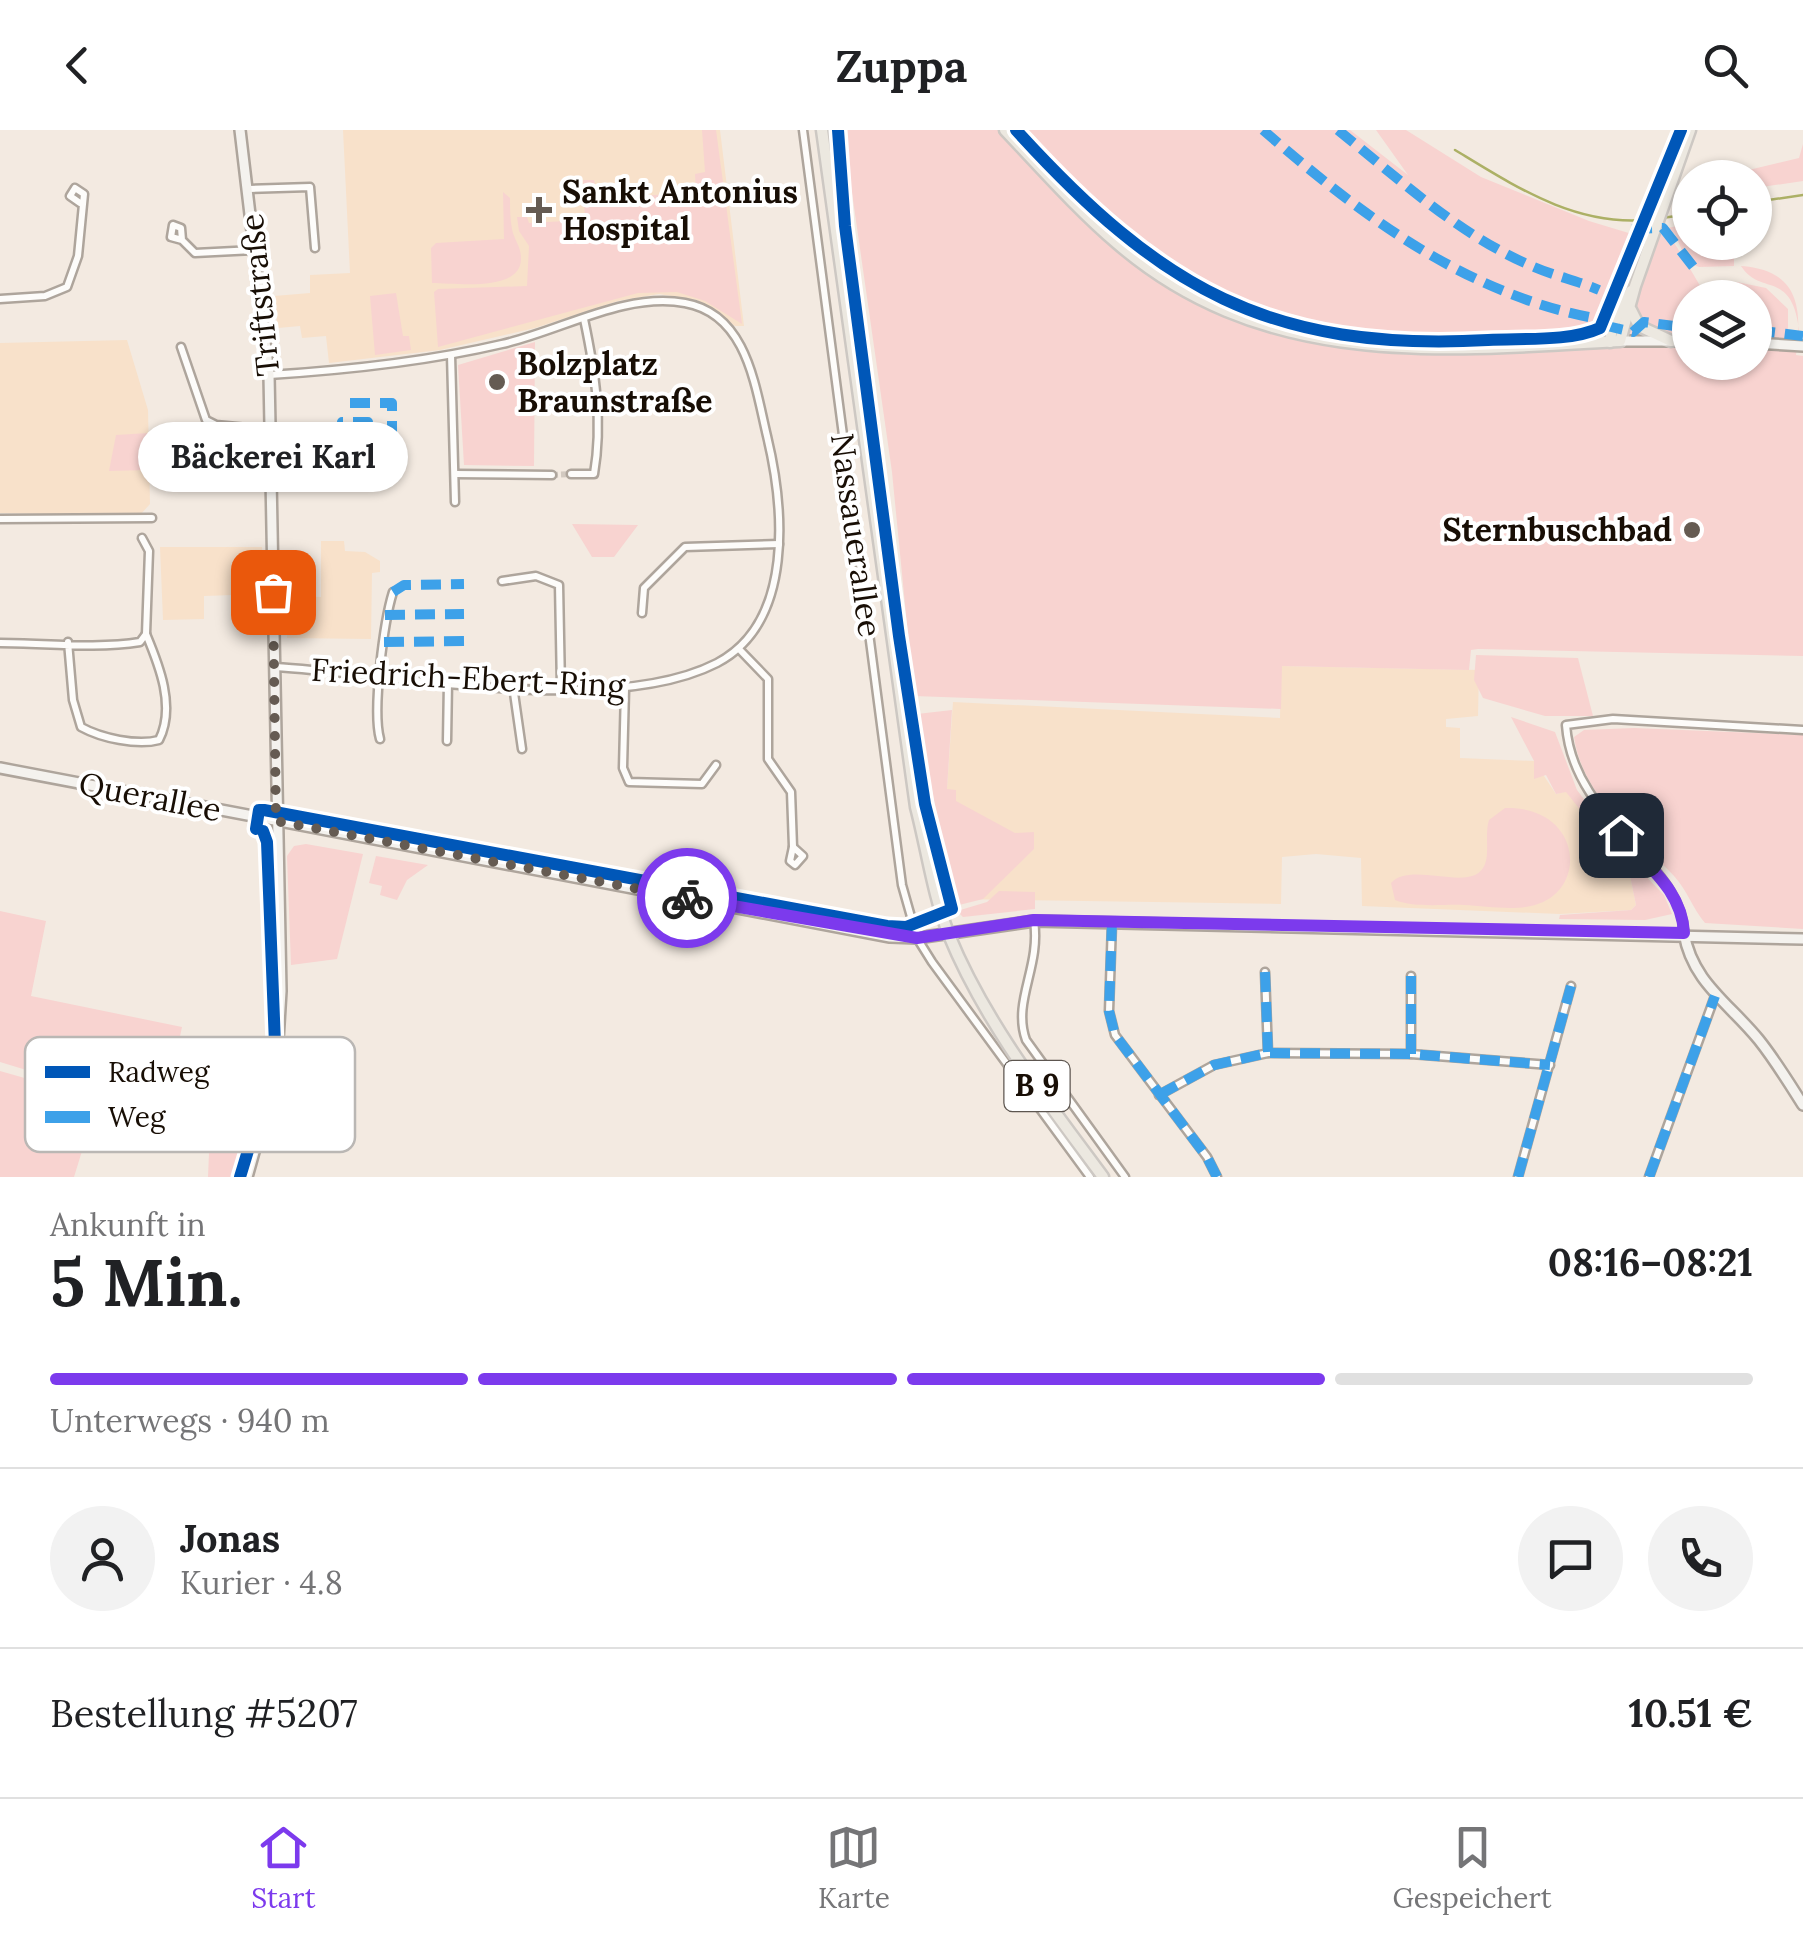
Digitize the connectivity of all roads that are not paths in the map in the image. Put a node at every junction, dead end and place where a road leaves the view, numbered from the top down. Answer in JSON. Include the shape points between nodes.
{"nodes":[{"id":1,"x":240,"y":130,"type":"edge"},
{"id":2,"x":804,"y":130,"type":"edge"},
{"id":3,"x":822,"y":130,"type":"edge"},
{"id":4,"x":1005,"y":130,"type":"edge"},
{"id":5,"x":1690,"y":130,"type":"edge"},
{"id":6,"x":250,"y":189,"type":"junction"},
{"id":7,"x":80,"y":203,"type":"dead end"},
{"id":8,"x":182,"y":240,"type":"dead end"},
{"id":9,"x":316,"y":248,"type":"dead end"},
{"id":10,"x":256,"y":250,"type":"junction"},
{"id":11,"x":1634,"y":286,"type":"junction"},
{"id":12,"x":0,"y":299,"type":"edge"},
{"id":13,"x":1631,"y":310,"type":"junction"},
{"id":14,"x":584,"y":320,"type":"junction"},
{"id":15,"x":1671,"y":341,"type":"joint"},
{"id":16,"x":1615,"y":342,"type":"junction"},
{"id":17,"x":1772,"y":344,"type":"edge"},
{"id":18,"x":1803,"y":346,"type":"edge"},
{"id":19,"x":181,"y":347,"type":"dead end"},
{"id":20,"x":451,"y":356,"type":"junction"},
{"id":21,"x":270,"y":375,"type":"junction"},
{"id":22,"x":271,"y":430,"type":"junction"},
{"id":23,"x":455,"y":474,"type":"junction"},
{"id":24,"x":552,"y":474,"type":"tunnel mouth"},
{"id":25,"x":571,"y":474,"type":"tunnel mouth"},
{"id":26,"x":455,"y":502,"type":"dead end"},
{"id":27,"x":152,"y":518,"type":"dead end"},
{"id":28,"x":0,"y":519,"type":"edge"},
{"id":29,"x":142,"y":538,"type":"dead end"},
{"id":30,"x":779,"y":544,"type":"junction"},
{"id":31,"x":502,"y":581,"type":"dead end"},
{"id":32,"x":393,"y":592,"type":"dead end"},
{"id":33,"x":642,"y":613,"type":"dead end"},
{"id":34,"x":146,"y":634,"type":"junction"},
{"id":35,"x":68,"y":642,"type":"junction"},
{"id":36,"x":0,"y":644,"type":"edge"},
{"id":37,"x":739,"y":649,"type":"junction"},
{"id":38,"x":273,"y":667,"type":"junction"},
{"id":39,"x":382,"y":678,"type":"junction"},
{"id":40,"x":448,"y":682,"type":"junction"},
{"id":41,"x":513,"y":686,"type":"junction"},
{"id":42,"x":561,"y":688,"type":"junction"},
{"id":43,"x":625,"y":690,"type":"junction"},
{"id":44,"x":1803,"y":730,"type":"edge"},
{"id":45,"x":380,"y":739,"type":"dead end"},
{"id":46,"x":447,"y":741,"type":"dead end"},
{"id":47,"x":522,"y":749,"type":"dead end"},
{"id":48,"x":716,"y":765,"type":"dead end"},
{"id":49,"x":0,"y":768,"type":"edge"},
{"id":50,"x":276,"y":821,"type":"junction"},
{"id":51,"x":793,"y":847,"type":"dead end"},
{"id":52,"x":1034,"y":920,"type":"junction"},
{"id":53,"x":1112,"y":922,"type":"junction"},
{"id":54,"x":1684,"y":933,"type":"junction"},
{"id":55,"x":949,"y":934,"type":"junction"},
{"id":56,"x":912,"y":938,"type":"junction"},
{"id":57,"x":1803,"y":939,"type":"edge"},
{"id":58,"x":1265,"y":972,"type":"dead end"},
{"id":59,"x":1411,"y":976,"type":"dead end"},
{"id":60,"x":1571,"y":986,"type":"dead end"},
{"id":61,"x":1715,"y":996,"type":"junction"},
{"id":62,"x":280,"y":1037,"type":"edge"},
{"id":63,"x":1268,"y":1054,"type":"junction"},
{"id":64,"x":1411,"y":1054,"type":"junction"},
{"id":65,"x":1550,"y":1065,"type":"junction"},
{"id":66,"x":1159,"y":1095,"type":"junction"},
{"id":67,"x":1803,"y":1105,"type":"edge"},
{"id":68,"x":253,"y":1152,"type":"edge"},
{"id":69,"x":246,"y":1177,"type":"edge"},
{"id":70,"x":1090,"y":1177,"type":"edge"},
{"id":71,"x":1103,"y":1177,"type":"edge"},
{"id":72,"x":1125,"y":1177,"type":"edge"},
{"id":73,"x":1217,"y":1177,"type":"edge"},
{"id":74,"x":1518,"y":1177,"type":"edge"},
{"id":75,"x":1649,"y":1177,"type":"edge"}],
"edges":[{"from":1,"to":6,"type":"street","name":"Triftstraße"},
{"from":2,"to":56,"type":"street","name":"Nassauerallee"},
{"from":3,"to":55,"type":"main road","name":"Nassauerallee","via":[[916,807]]},
{"from":4,"to":16,"type":"main road","via":[[1120,246],[1198,296],[1270,327],[1397,350]]},
{"from":5,"to":11,"type":"main road"},
{"from":6,"to":9,"type":"street","via":[[310,187]]},
{"from":6,"to":10,"type":"street","name":"Triftstraße"},
{"from":7,"to":12,"type":"street","via":[[78,256],[67,287]]},
{"from":8,"to":10,"type":"street","via":[[195,253]]},
{"from":10,"to":21,"type":"street","name":"Triftstraße"},
{"from":11,"to":13,"type":"main road"},
{"from":11,"to":16,"type":"main road","via":[[1612,327]]},
{"from":13,"to":15,"type":"main road","via":[[1639,326]]},
{"from":13,"to":16,"type":"main road"},
{"from":14,"to":20,"type":"street","name":"Friedrich-Ebert-Ring"},
{"from":14,"to":25,"type":"street","via":[[596,394],[596,458],[594,474]]},
{"from":14,"to":30,"type":"street","name":"Friedrich-Ebert-Ring","via":[[664,300],[706,310],[734,335],[753,373],[772,455]]},
{"from":15,"to":16,"type":"street"},
{"from":17,"to":18,"type":"street"},
{"from":19,"to":22,"type":"street","via":[[206,420]]},
{"from":20,"to":21,"type":"street","name":"Friedrich-Ebert-Ring"},
{"from":20,"to":23,"type":"street"},
{"from":21,"to":22,"type":"street","name":"Triftstraße"},
{"from":22,"to":38,"type":"street","name":"Triftstraße"},
{"from":23,"to":24,"type":"street"},
{"from":23,"to":26,"type":"street"},
{"from":27,"to":28,"type":"street"},
{"from":29,"to":34,"type":"street","via":[[149,550]]},
{"from":30,"to":33,"type":"street","via":[[685,547],[644,588]]},
{"from":30,"to":37,"type":"street","name":"Friedrich-Ebert-Ring","via":[[764,609]]},
{"from":31,"to":42,"type":"street","via":[[536,576],[559,585]]},
{"from":32,"to":39,"type":"street"},
{"from":34,"to":35,"type":"street","via":[[129,644]]},
{"from":34,"to":35,"type":"street","via":[[162,673],[165,729],[148,743],[81,727]]},
{"from":35,"to":36,"type":"street"},
{"from":37,"to":43,"type":"street","name":"Friedrich-Ebert-Ring","via":[[694,674]]},
{"from":37,"to":51,"type":"street","via":[[768,679],[768,759],[792,792]]},
{"from":38,"to":39,"type":"street","name":"Friedrich-Ebert-Ring"},
{"from":38,"to":50,"type":"street","name":"Triftstraße"},
{"from":39,"to":40,"type":"street","name":"Friedrich-Ebert-Ring"},
{"from":39,"to":45,"type":"street"},
{"from":40,"to":41,"type":"street","name":"Friedrich-Ebert-Ring"},
{"from":40,"to":46,"type":"street"},
{"from":41,"to":42,"type":"street","name":"Friedrich-Ebert-Ring"},
{"from":41,"to":47,"type":"street"},
{"from":42,"to":43,"type":"street","name":"Friedrich-Ebert-Ring"},
{"from":43,"to":48,"type":"street","via":[[624,768],[630,782],[702,784]]},
{"from":44,"to":54,"type":"street","via":[[1613,720],[1566,725],[1568,750],[1586,793],[1669,887],[1681,906]]},
{"from":49,"to":50,"type":"street","name":"Querallee"},
{"from":50,"to":56,"type":"street","name":"Querallee"},
{"from":50,"to":62,"type":"street","name":"Triftstraße"},
{"from":52,"to":53,"type":"street","name":"Querallee"},
{"from":52,"to":55,"type":"street","name":"Querallee"},
{"from":52,"to":72,"type":"street","via":[[1037,948],[1022,1027]]},
{"from":53,"to":54,"type":"street","name":"Querallee"},
{"from":53,"to":66,"type":"street","via":[[1112,1024]]},
{"from":54,"to":57,"type":"street","name":"Querallee"},
{"from":54,"to":61,"type":"street","via":[[1694,966]]},
{"from":55,"to":56,"type":"street","name":"Querallee"},
{"from":55,"to":71,"type":"main road","number":"B 9","via":[[1002,1033]]},
{"from":56,"to":70,"type":"street"},
{"from":58,"to":63,"type":"street"},
{"from":59,"to":64,"type":"street"},
{"from":60,"to":65,"type":"street"},
{"from":61,"to":67,"type":"street","via":[[1766,1048]]},
{"from":61,"to":75,"type":"street"},
{"from":63,"to":64,"type":"street"},
{"from":63,"to":66,"type":"street","via":[[1214,1065]]},
{"from":64,"to":65,"type":"street"},
{"from":65,"to":74,"type":"street"},
{"from":66,"to":73,"type":"street"},
{"from":68,"to":69,"type":"street","name":"Triftstraße"}]}
